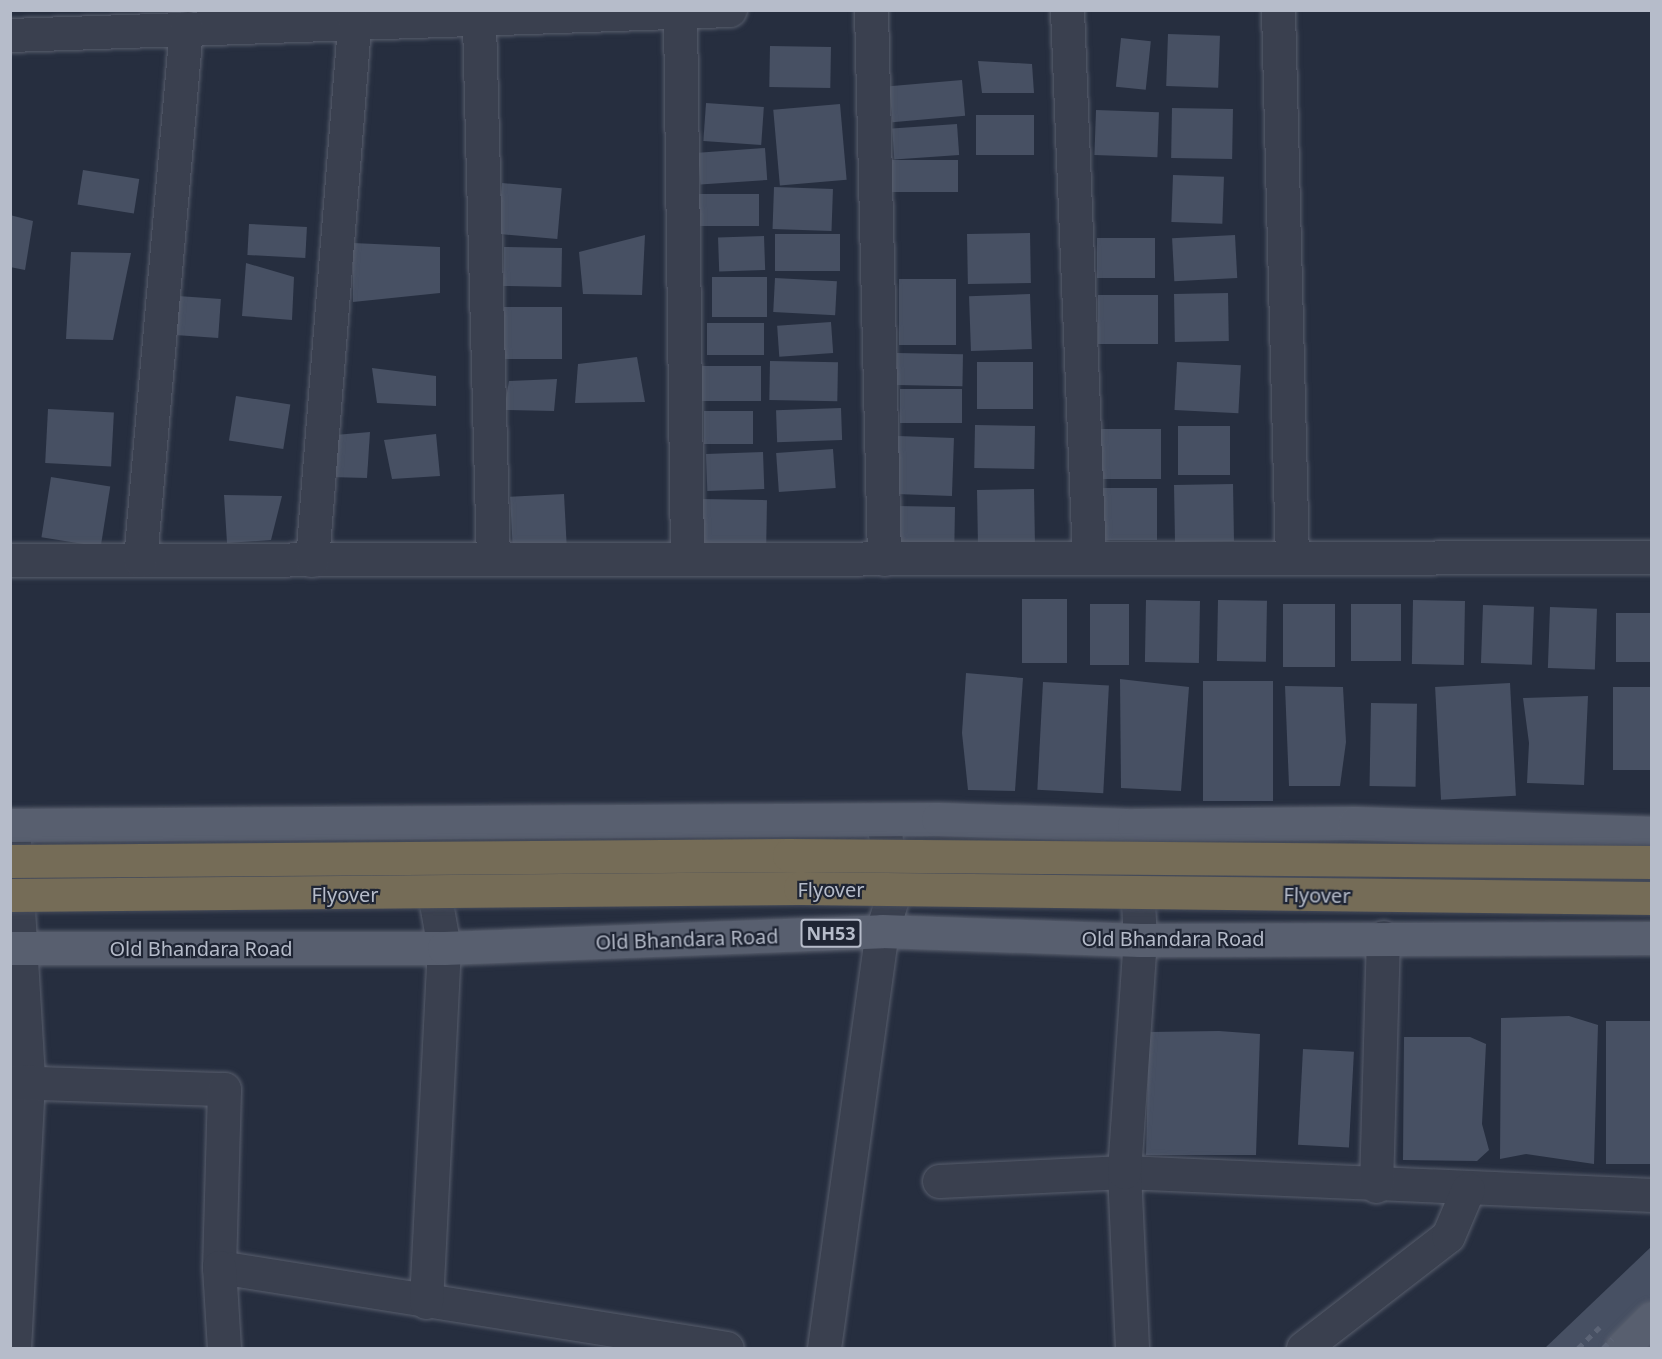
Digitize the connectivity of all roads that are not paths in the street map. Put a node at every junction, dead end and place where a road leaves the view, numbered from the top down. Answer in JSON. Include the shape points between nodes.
{"nodes":[{"id":1,"x":730,"y":10,"type":"edge"},
{"id":2,"x":871,"y":10,"type":"edge"},
{"id":3,"x":1067,"y":10,"type":"edge"},
{"id":4,"x":1278,"y":10,"type":"edge"},
{"id":5,"x":680,"y":14,"type":"junction"},
{"id":6,"x":479,"y":22,"type":"junction"},
{"id":7,"x":26,"y":26,"type":"edge"},
{"id":8,"x":354,"y":26,"type":"junction"},
{"id":9,"x":186,"y":28,"type":"junction"},
{"id":10,"x":1652,"y":557,"type":"edge"},
{"id":11,"x":1089,"y":558,"type":"junction"},
{"id":12,"x":1292,"y":558,"type":"junction"},
{"id":13,"x":493,"y":559,"type":"junction"},
{"id":14,"x":687,"y":559,"type":"junction"},
{"id":15,"x":884,"y":559,"type":"junction"},
{"id":16,"x":10,"y":560,"type":"edge"},
{"id":17,"x":140,"y":560,"type":"junction"},
{"id":18,"x":312,"y":560,"type":"junction"},
{"id":19,"x":883,"y":821,"type":"junction"},
{"id":20,"x":12,"y":825,"type":"edge"},
{"id":21,"x":1134,"y":825,"type":"junction"},
{"id":22,"x":422,"y":826,"type":"junction"},
{"id":23,"x":1652,"y":833,"type":"edge"},
{"id":24,"x":10,"y":861,"type":"edge"},
{"id":25,"x":1652,"y":862,"type":"edge"},
{"id":26,"x":10,"y":896,"type":"edge"},
{"id":27,"x":1652,"y":898,"type":"edge"},
{"id":28,"x":882,"y":932,"type":"junction"},
{"id":29,"x":1383,"y":937,"type":"junction"},
{"id":30,"x":1652,"y":938,"type":"edge"},
{"id":31,"x":1140,"y":940,"type":"junction"},
{"id":32,"x":16,"y":947,"type":"edge"},
{"id":33,"x":444,"y":948,"type":"junction"},
{"id":34,"x":19,"y":1082,"type":"edge"},
{"id":35,"x":1124,"y":1172,"type":"junction"},
{"id":36,"x":939,"y":1181,"type":"dead end"},
{"id":37,"x":1376,"y":1186,"type":"junction"},
{"id":38,"x":1468,"y":1189,"type":"junction"},
{"id":39,"x":1652,"y":1195,"type":"edge"},
{"id":40,"x":219,"y":1267,"type":"junction"},
{"id":41,"x":426,"y":1302,"type":"junction"},
{"id":42,"x":1652,"y":1318,"type":"edge"},
{"id":43,"x":14,"y":1348,"type":"edge"},
{"id":44,"x":224,"y":1348,"type":"edge"},
{"id":45,"x":727,"y":1348,"type":"edge"},
{"id":46,"x":824,"y":1348,"type":"edge"},
{"id":47,"x":1132,"y":1348,"type":"edge"},
{"id":48,"x":1303,"y":1348,"type":"edge"},
{"id":49,"x":1622,"y":1348,"type":"edge"}],
"edges":[{"from":1,"to":5,"type":"street"},
{"from":2,"to":15,"type":"street"},
{"from":3,"to":11,"type":"street"},
{"from":4,"to":12,"type":"street"},
{"from":5,"to":6,"type":"street"},
{"from":5,"to":14,"type":"street"},
{"from":6,"to":8,"type":"street"},
{"from":6,"to":13,"type":"street"},
{"from":7,"to":9,"type":"street"},
{"from":8,"to":9,"type":"street"},
{"from":8,"to":18,"type":"street"},
{"from":9,"to":17,"type":"street"},
{"from":10,"to":12,"type":"street"},
{"from":11,"to":12,"type":"street"},
{"from":11,"to":15,"type":"street"},
{"from":13,"to":14,"type":"street"},
{"from":13,"to":18,"type":"street"},
{"from":14,"to":15,"type":"street"},
{"from":16,"to":17,"type":"street"},
{"from":17,"to":18,"type":"street"},
{"from":19,"to":21,"type":"main road"},
{"from":19,"to":22,"type":"main road"},
{"from":19,"to":28,"type":"street","via":[[894,892]]},
{"from":20,"to":22,"type":"main road"},
{"from":20,"to":32,"type":"street"},
{"from":21,"to":23,"type":"main road","via":[[1355,823]]},
{"from":21,"to":31,"type":"street"},
{"from":22,"to":33,"type":"street"},
{"from":24,"to":25,"type":"highway","name":"Flyover","bridge":true,"via":[[801,855]]},
{"from":26,"to":27,"type":"highway","name":"Flyover","bridge":true,"via":[[800,888]]},
{"from":28,"to":31,"type":"main road","name":"Old Bhandara Road","number":"NH53"},
{"from":28,"to":33,"type":"main road","name":"Old Bhandara Road","number":"NH53"},
{"from":28,"to":46,"type":"street"},
{"from":29,"to":30,"type":"main road","name":"Old Bhandara Road","number":"NH53"},
{"from":29,"to":31,"type":"main road","name":"Old Bhandara Road","number":"NH53"},
{"from":29,"to":37,"type":"street"},
{"from":31,"to":35,"type":"street"},
{"from":32,"to":33,"type":"main road","name":"Old Bhandara Road","number":"NH53"},
{"from":32,"to":34,"type":"street"},
{"from":33,"to":41,"type":"street"},
{"from":34,"to":40,"type":"street","via":[[224,1089]]},
{"from":34,"to":43,"type":"street"},
{"from":35,"to":36,"type":"street"},
{"from":35,"to":37,"type":"street"},
{"from":35,"to":47,"type":"street"},
{"from":37,"to":38,"type":"street"},
{"from":38,"to":39,"type":"street"},
{"from":38,"to":48,"type":"street","via":[[1448,1236]]},
{"from":40,"to":41,"type":"street"},
{"from":40,"to":44,"type":"street"},
{"from":41,"to":45,"type":"street"},
{"from":42,"to":49,"type":"main road"}]}
